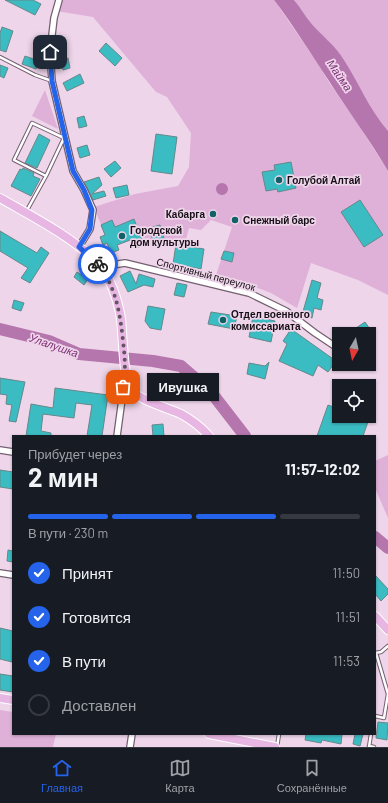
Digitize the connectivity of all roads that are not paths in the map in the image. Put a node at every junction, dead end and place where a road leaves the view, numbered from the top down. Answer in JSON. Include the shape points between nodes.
{"nodes":[{"id":1,"x":59,"y":0,"type":"edge"},
{"id":2,"x":0,"y":57,"type":"edge"},
{"id":3,"x":52,"y":81,"type":"junction"},
{"id":4,"x":64,"y":138,"type":"junction"},
{"id":5,"x":46,"y":176,"type":"junction"},
{"id":6,"x":0,"y":198,"type":"edge"},
{"id":7,"x":25,"y":213,"type":"junction"},
{"id":8,"x":79,"y":247,"type":"junction"},
{"id":9,"x":104,"y":271,"type":"junction"},
{"id":10,"x":332,"y":344,"type":"edge"},
{"id":11,"x":126,"y":371,"type":"junction"},
{"id":12,"x":117,"y":435,"type":"edge"},
{"id":13,"x":209,"y":435,"type":"edge"},
{"id":14,"x":0,"y":450,"type":"edge"},
{"id":15,"x":12,"y":452,"type":"edge"},
{"id":16,"x":0,"y":573,"type":"edge"},
{"id":17,"x":12,"y":575,"type":"edge"},
{"id":18,"x":376,"y":617,"type":"edge"},
{"id":19,"x":388,"y":630,"type":"edge"},
{"id":20,"x":388,"y":646,"type":"edge"},
{"id":21,"x":376,"y":653,"type":"edge"},
{"id":22,"x":376,"y":656,"type":"edge"},
{"id":23,"x":0,"y":698,"type":"edge"},
{"id":24,"x":12,"y":700,"type":"edge"},
{"id":25,"x":376,"y":716,"type":"edge"},
{"id":26,"x":132,"y":735,"type":"edge"},
{"id":27,"x":214,"y":735,"type":"edge"},
{"id":28,"x":279,"y":735,"type":"edge"},
{"id":29,"x":371,"y":735,"type":"edge"},
{"id":30,"x":130,"y":747,"type":"edge"},
{"id":31,"x":276,"y":747,"type":"edge"},
{"id":32,"x":369,"y":747,"type":"edge"},
{"id":33,"x":374,"y":747,"type":"edge"}],
"edges":[{"from":1,"to":3,"type":"street","via":[[50,52]]},
{"from":2,"to":3,"type":"lane"},
{"from":3,"to":4,"type":"street"},
{"from":4,"to":5,"type":"lane"},
{"from":4,"to":5,"type":"lane","via":[[32,123],[14,160]]},
{"from":4,"to":8,"type":"street","via":[[73,171],[92,210],[90,229]]},
{"from":5,"to":7,"type":"lane"},
{"from":6,"to":7,"type":"main road"},
{"from":7,"to":8,"type":"main road"},
{"from":8,"to":9,"type":"main road"},
{"from":9,"to":10,"type":"street","name":"Спортивный переулок","via":[[112,265],[125,263],[249,293],[286,311]]},
{"from":9,"to":11,"type":"main road","via":[[119,310]]},
{"from":11,"to":12,"type":"street"},
{"from":11,"to":13,"type":"main road","via":[[131,389],[138,396],[182,415]]},
{"from":14,"to":15,"type":"street"},
{"from":16,"to":17,"type":"street"},
{"from":18,"to":19,"type":"main road"},
{"from":20,"to":21,"type":"lane"},
{"from":22,"to":25,"type":"lane","via":[[388,694],[384,718]]},
{"from":23,"to":24,"type":"main road"},
{"from":26,"to":30,"type":"street"},
{"from":27,"to":31,"type":"main road"},
{"from":28,"to":31,"type":"lane"},
{"from":29,"to":32,"type":"lane"},
{"from":32,"to":33,"type":"lane"}]}
